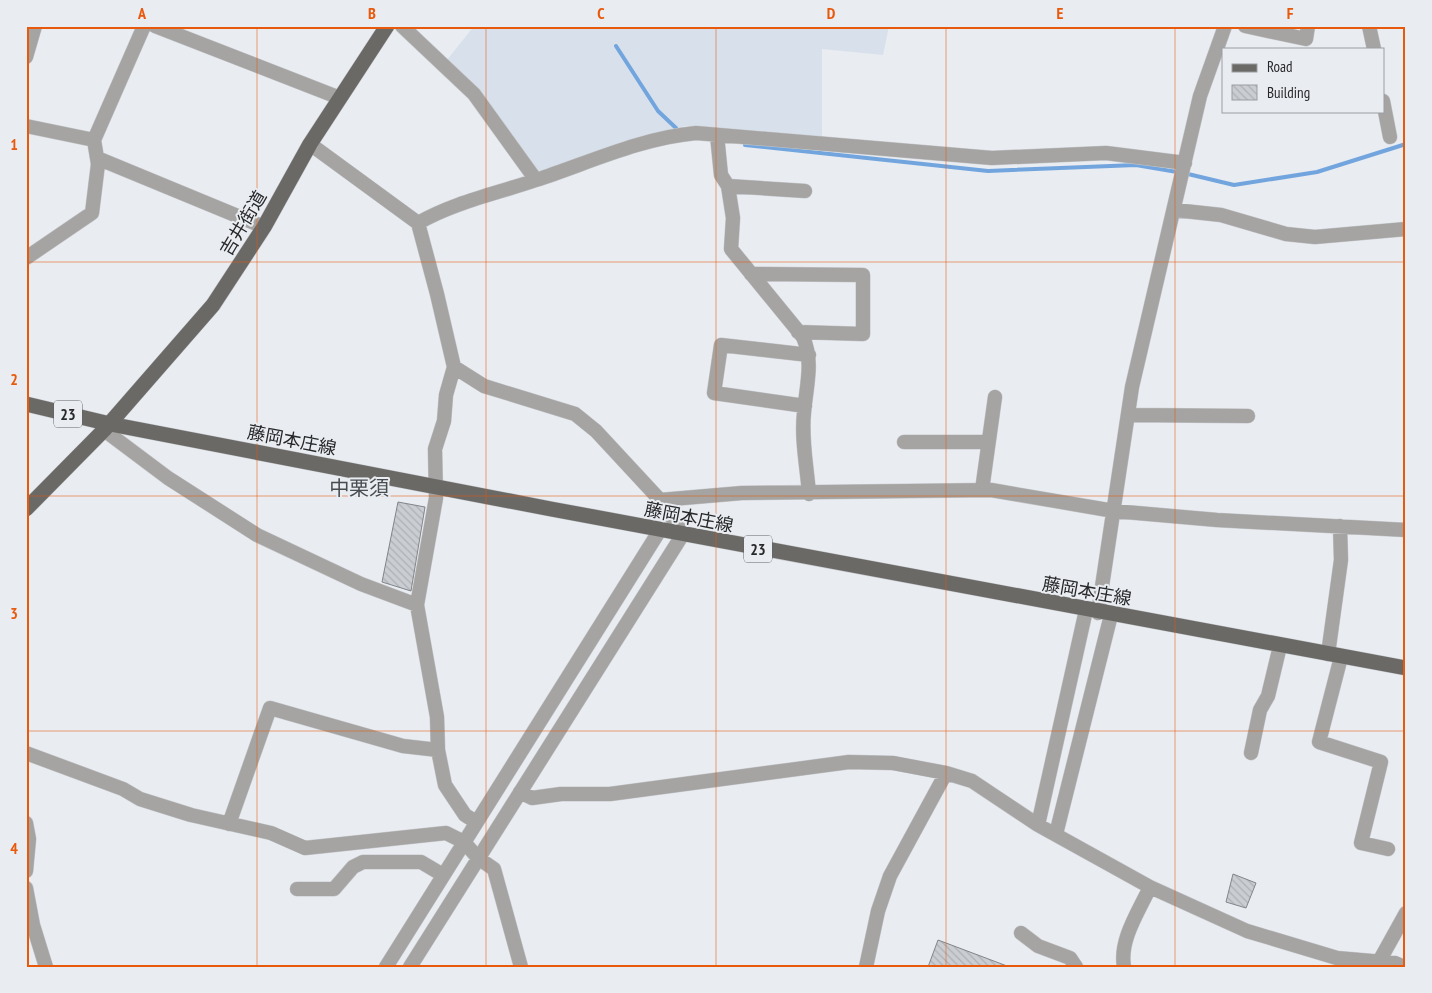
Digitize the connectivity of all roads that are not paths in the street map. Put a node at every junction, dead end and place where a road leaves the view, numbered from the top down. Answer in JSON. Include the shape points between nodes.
{"nodes":[{"id":1,"x":35,"y":26,"type":"edge"},
{"id":2,"x":144,"y":26,"type":"edge"},
{"id":3,"x":156,"y":26,"type":"edge"},
{"id":4,"x":387,"y":26,"type":"edge"},
{"id":5,"x":402,"y":26,"type":"edge"},
{"id":6,"x":1225,"y":26,"type":"edge"},
{"id":7,"x":1245,"y":26,"type":"edge"},
{"id":8,"x":1308,"y":26,"type":"edge"},
{"id":9,"x":1369,"y":26,"type":"edge"},
{"id":10,"x":1374,"y":48,"type":"edge"},
{"id":11,"x":26,"y":57,"type":"edge"},
{"id":12,"x":340,"y":98,"type":"junction"},
{"id":13,"x":1384,"y":106,"type":"edge"},
{"id":14,"x":26,"y":126,"type":"edge"},
{"id":15,"x":717,"y":135,"type":"junction"},
{"id":16,"x":1390,"y":137,"type":"dead end"},
{"id":17,"x":94,"y":140,"type":"junction"},
{"id":18,"x":310,"y":144,"type":"junction"},
{"id":19,"x":97,"y":158,"type":"junction"},
{"id":20,"x":1185,"y":163,"type":"junction"},
{"id":21,"x":536,"y":180,"type":"junction"},
{"id":22,"x":728,"y":186,"type":"junction"},
{"id":23,"x":805,"y":191,"type":"dead end"},
{"id":24,"x":1174,"y":210,"type":"junction"},
{"id":25,"x":418,"y":223,"type":"junction"},
{"id":26,"x":264,"y":227,"type":"junction"},
{"id":27,"x":1406,"y":229,"type":"edge"},
{"id":28,"x":26,"y":258,"type":"edge"},
{"id":29,"x":751,"y":274,"type":"junction"},
{"id":30,"x":798,"y":332,"type":"junction"},
{"id":31,"x":809,"y":355,"type":"junction"},
{"id":32,"x":454,"y":367,"type":"junction"},
{"id":33,"x":995,"y":397,"type":"dead end"},
{"id":34,"x":26,"y":404,"type":"edge"},
{"id":35,"x":805,"y":406,"type":"junction"},
{"id":36,"x":1128,"y":415,"type":"junction"},
{"id":37,"x":1248,"y":416,"type":"dead end"},
{"id":38,"x":107,"y":427,"type":"junction"},
{"id":39,"x":904,"y":442,"type":"dead end"},
{"id":40,"x":988,"y":442,"type":"junction"},
{"id":41,"x":437,"y":488,"type":"junction"},
{"id":42,"x":982,"y":490,"type":"junction"},
{"id":43,"x":809,"y":494,"type":"junction"},
{"id":44,"x":660,"y":500,"type":"junction"},
{"id":45,"x":26,"y":510,"type":"edge"},
{"id":46,"x":1114,"y":511,"type":"junction"},
{"id":47,"x":1340,"y":526,"type":"junction"},
{"id":48,"x":660,"y":530,"type":"junction"},
{"id":49,"x":1406,"y":530,"type":"edge"},
{"id":50,"x":683,"y":534,"type":"junction"},
{"id":51,"x":418,"y":605,"type":"junction"},
{"id":52,"x":1098,"y":613,"type":"junction"},
{"id":53,"x":1280,"y":646,"type":"junction"},
{"id":54,"x":1334,"y":656,"type":"junction"},
{"id":55,"x":1406,"y":668,"type":"edge"},
{"id":56,"x":438,"y":750,"type":"junction"},
{"id":57,"x":26,"y":753,"type":"edge"},
{"id":58,"x":1251,"y":753,"type":"dead end"},
{"id":59,"x":946,"y":773,"type":"junction"},
{"id":60,"x":520,"y":792,"type":"junction"},
{"id":61,"x":476,"y":822,"type":"junction"},
{"id":62,"x":26,"y":823,"type":"edge"},
{"id":63,"x":229,"y":824,"type":"junction"},
{"id":64,"x":1038,"y":825,"type":"junction"},
{"id":65,"x":1056,"y":834,"type":"junction"},
{"id":66,"x":464,"y":842,"type":"junction"},
{"id":67,"x":1388,"y":849,"type":"dead end"},
{"id":68,"x":478,"y":858,"type":"junction"},
{"id":69,"x":26,"y":871,"type":"edge"},
{"id":70,"x":443,"y":875,"type":"junction"},
{"id":71,"x":1150,"y":887,"type":"junction"},
{"id":72,"x":26,"y":888,"type":"edge"},
{"id":73,"x":297,"y":889,"type":"dead end"},
{"id":74,"x":1406,"y":913,"type":"edge"},
{"id":75,"x":30,"y":925,"type":"edge"},
{"id":76,"x":1021,"y":933,"type":"dead end"},
{"id":77,"x":1377,"y":965,"type":"edge"},
{"id":78,"x":46,"y":967,"type":"edge"},
{"id":79,"x":386,"y":967,"type":"edge"},
{"id":80,"x":410,"y":967,"type":"edge"},
{"id":81,"x":521,"y":967,"type":"edge"},
{"id":82,"x":866,"y":967,"type":"edge"},
{"id":83,"x":1076,"y":967,"type":"edge"},
{"id":84,"x":1124,"y":967,"type":"edge"},
{"id":85,"x":1404,"y":967,"type":"edge"}],
"edges":[{"from":1,"to":11,"type":"street"},
{"from":2,"to":17,"type":"street"},
{"from":3,"to":12,"type":"street"},
{"from":4,"to":12,"type":"main road","name":"吉井街道"},
{"from":5,"to":21,"type":"street","via":[[474,94]]},
{"from":6,"to":20,"type":"street","via":[[1200,96]]},
{"from":7,"to":8,"type":"street","via":[[1306,39]]},
{"from":9,"to":10,"type":"street"},
{"from":12,"to":18,"type":"main road","name":"吉井街道"},
{"from":13,"to":16,"type":"street"},
{"from":14,"to":17,"type":"street"},
{"from":15,"to":20,"type":"street","via":[[992,158],[1106,153]]},
{"from":15,"to":21,"type":"street","via":[[670,136]]},
{"from":15,"to":22,"type":"street","via":[[721,175]]},
{"from":17,"to":19,"type":"street"},
{"from":18,"to":25,"type":"street"},
{"from":18,"to":26,"type":"main road","name":"吉井街道"},
{"from":19,"to":26,"type":"street"},
{"from":19,"to":28,"type":"street","via":[[92,213]]},
{"from":20,"to":24,"type":"street"},
{"from":21,"to":25,"type":"street","via":[[441,210]]},
{"from":22,"to":23,"type":"street"},
{"from":22,"to":29,"type":"street","via":[[733,218],[730,249]]},
{"from":24,"to":27,"type":"street","via":[[1221,214],[1286,234],[1315,237]]},
{"from":24,"to":36,"type":"street"},
{"from":25,"to":32,"type":"street"},
{"from":26,"to":38,"type":"main road","name":"吉井街道","via":[[214,305]]},
{"from":29,"to":30,"type":"street"},
{"from":29,"to":30,"type":"street","via":[[863,275],[863,334]]},
{"from":30,"to":31,"type":"street"},
{"from":31,"to":35,"type":"street"},
{"from":31,"to":35,"type":"street","via":[[721,345],[714,393]]},
{"from":32,"to":41,"type":"street","via":[[435,449]]},
{"from":32,"to":44,"type":"street","via":[[484,386],[575,414]]},
{"from":33,"to":40,"type":"street"},
{"from":34,"to":38,"type":"main road","name":"藤岡本庄線","number":"23"},
{"from":35,"to":43,"type":"street"},
{"from":36,"to":37,"type":"street"},
{"from":36,"to":46,"type":"street"},
{"from":38,"to":41,"type":"main road","name":"藤岡本庄線","number":"23"},
{"from":38,"to":45,"type":"main road","name":"吉井街道"},
{"from":38,"to":51,"type":"street","via":[[168,478],[257,535],[361,584]]},
{"from":39,"to":40,"type":"street"},
{"from":40,"to":42,"type":"street"},
{"from":41,"to":48,"type":"main road","name":"藤岡本庄線","number":"23"},
{"from":41,"to":51,"type":"street"},
{"from":42,"to":43,"type":"street"},
{"from":42,"to":46,"type":"street"},
{"from":43,"to":44,"type":"street","via":[[742,493]]},
{"from":44,"to":50,"type":"street"},
{"from":46,"to":47,"type":"street"},
{"from":46,"to":52,"type":"street"},
{"from":47,"to":49,"type":"street"},
{"from":47,"to":54,"type":"street","via":[[1341,560]]},
{"from":48,"to":50,"type":"main road","name":"藤岡本庄線","number":"23"},
{"from":48,"to":61,"type":"street"},
{"from":50,"to":52,"type":"main road","name":"藤岡本庄線","number":"23"},
{"from":50,"to":60,"type":"street"},
{"from":51,"to":56,"type":"street","via":[[437,718]]},
{"from":52,"to":53,"type":"main road","name":"藤岡本庄線","number":"23"},
{"from":52,"to":64,"type":"street"},
{"from":52,"to":65,"type":"street"},
{"from":53,"to":54,"type":"main road","name":"藤岡本庄線","number":"23"},
{"from":53,"to":58,"type":"street","via":[[1268,696],[1260,710]]},
{"from":54,"to":55,"type":"main road","name":"藤岡本庄線","number":"23"},
{"from":54,"to":67,"type":"street","via":[[1319,742],[1381,762],[1361,843]]},
{"from":56,"to":61,"type":"street","via":[[445,785],[465,815]]},
{"from":56,"to":63,"type":"street","via":[[403,746],[270,708]]},
{"from":57,"to":63,"type":"street","via":[[123,789],[140,799]]},
{"from":59,"to":60,"type":"street","via":[[894,763],[849,762],[610,794],[561,794],[532,798]]},
{"from":59,"to":64,"type":"street","via":[[972,781]]},
{"from":59,"to":82,"type":"street","via":[[890,876],[878,911]]},
{"from":60,"to":68,"type":"street"},
{"from":61,"to":66,"type":"street"},
{"from":62,"to":69,"type":"street","via":[[29,839]]},
{"from":63,"to":66,"type":"street","via":[[271,833],[305,848],[446,833]]},
{"from":64,"to":65,"type":"street"},
{"from":65,"to":71,"type":"street"},
{"from":66,"to":68,"type":"street"},
{"from":66,"to":70,"type":"street"},
{"from":68,"to":80,"type":"street"},
{"from":68,"to":81,"type":"street","via":[[494,869]]},
{"from":70,"to":73,"type":"street","via":[[421,862],[363,862],[353,867],[334,889]]},
{"from":70,"to":79,"type":"street"},
{"from":71,"to":77,"type":"street","via":[[1247,931],[1337,958]]},
{"from":71,"to":84,"type":"street","via":[[1127,939],[1122,956]]},
{"from":72,"to":75,"type":"street"},
{"from":74,"to":77,"type":"street"},
{"from":75,"to":78,"type":"street"},
{"from":76,"to":83,"type":"street","via":[[1038,946],[1070,958]]},
{"from":77,"to":85,"type":"street","via":[[1395,962]]}]}
